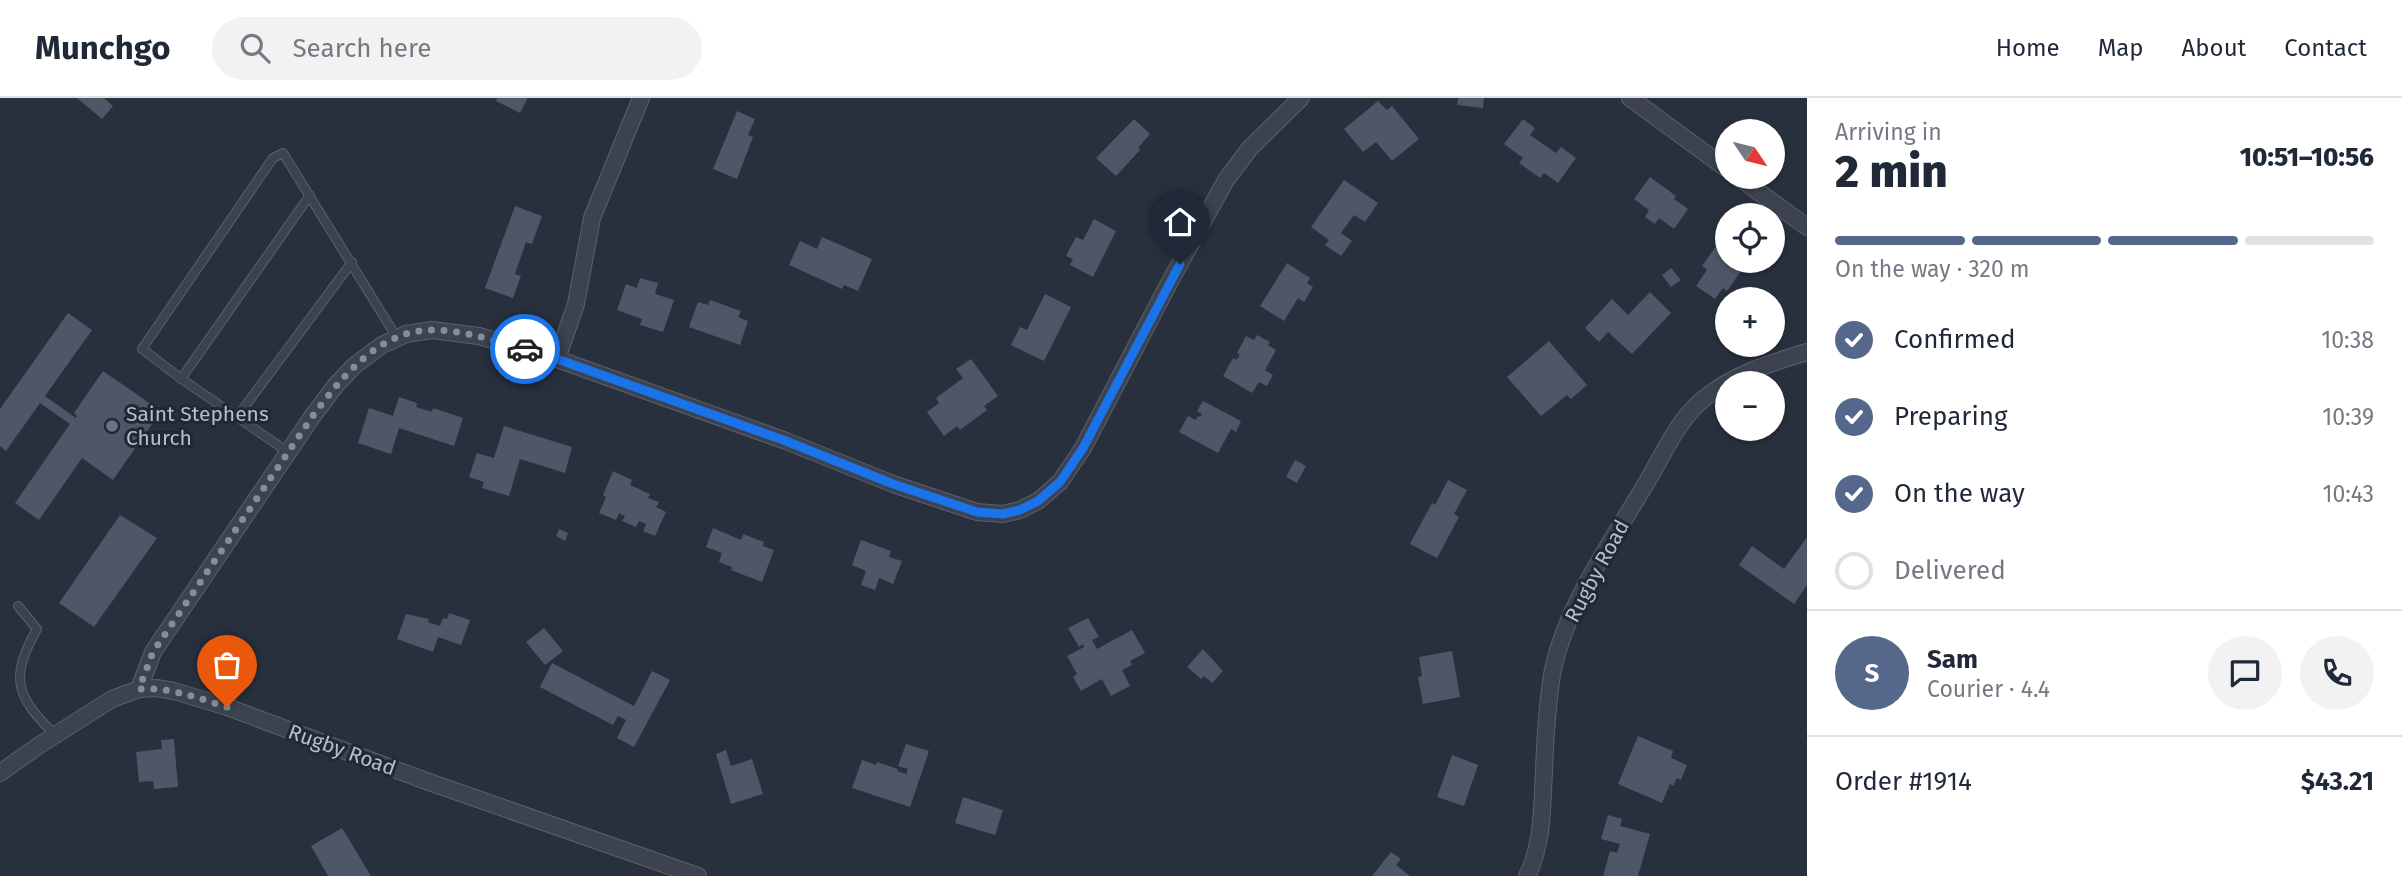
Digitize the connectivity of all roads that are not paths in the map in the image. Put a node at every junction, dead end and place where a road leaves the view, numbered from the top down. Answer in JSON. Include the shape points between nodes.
{"nodes":[{"id":1,"x":641,"y":98,"type":"edge"},
{"id":2,"x":1301,"y":98,"type":"edge"},
{"id":3,"x":1630,"y":98,"type":"edge"},
{"id":4,"x":1715,"y":160,"type":"edge"},
{"id":5,"x":1754,"y":189,"type":"edge"},
{"id":6,"x":310,"y":195,"type":"junction"},
{"id":7,"x":1807,"y":228,"type":"edge"},
{"id":8,"x":352,"y":262,"type":"junction"},
{"id":9,"x":397,"y":338,"type":"junction"},
{"id":10,"x":1807,"y":352,"type":"edge"},
{"id":11,"x":557,"y":359,"type":"junction"},
{"id":12,"x":181,"y":379,"type":"junction"},
{"id":13,"x":237,"y":417,"type":"junction"},
{"id":14,"x":288,"y":452,"type":"junction"},
{"id":15,"x":18,"y":606,"type":"dead end"},
{"id":16,"x":139,"y":689,"type":"junction"},
{"id":17,"x":55,"y":735,"type":"junction"},
{"id":18,"x":0,"y":773,"type":"edge"},
{"id":19,"x":698,"y":876,"type":"edge"},
{"id":20,"x":1527,"y":876,"type":"edge"}],
"edges":[{"from":1,"to":11,"type":"street","via":[[592,218],[576,304]]},
{"from":2,"to":11,"type":"street","via":[[1251,148],[1227,180],[1083,448],[1060,482],[1020,510],[977,512]]},
{"from":3,"to":4,"type":"street"},
{"from":5,"to":7,"type":"street"},
{"from":6,"to":8,"type":"lane"},
{"from":6,"to":12,"type":"lane"},
{"from":6,"to":12,"type":"lane","via":[[284,153],[274,158],[142,349]]},
{"from":8,"to":9,"type":"lane"},
{"from":8,"to":13,"type":"lane"},
{"from":9,"to":11,"type":"street","via":[[451,331]]},
{"from":9,"to":14,"type":"street","via":[[354,366]]},
{"from":10,"to":20,"type":"street","name":"Rugby Road","via":[[1746,373],[1700,402],[1670,442],[1591,577],[1555,663],[1537,848]]},
{"from":12,"to":13,"type":"lane"},
{"from":13,"to":14,"type":"lane"},
{"from":14,"to":16,"type":"street","via":[[153,652]]},
{"from":15,"to":17,"type":"lane","via":[[37,629],[25,650],[19,679],[25,702]]},
{"from":16,"to":17,"type":"street","name":"Rugby Road","via":[[112,699]]},
{"from":16,"to":19,"type":"street","name":"Rugby Road","via":[[174,691],[227,707]]},
{"from":17,"to":18,"type":"street","name":"Rugby Road"}]}
